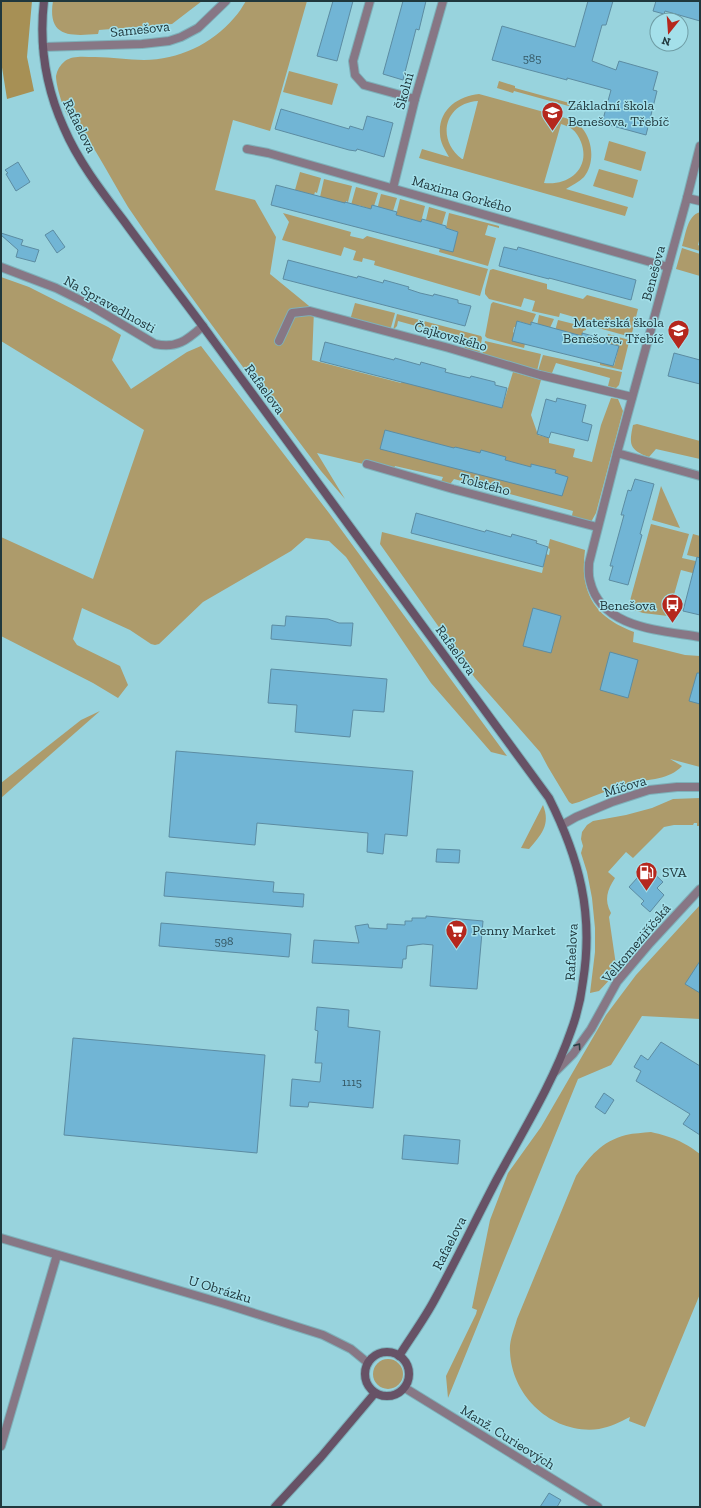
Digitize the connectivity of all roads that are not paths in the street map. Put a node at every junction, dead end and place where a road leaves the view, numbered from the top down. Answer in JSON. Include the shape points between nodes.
{"nodes":[{"id":1,"x":44,"y":1,"type":"edge"},
{"id":2,"x":226,"y":1,"type":"edge"},
{"id":3,"x":370,"y":1,"type":"edge"},
{"id":4,"x":443,"y":1,"type":"edge"},
{"id":5,"x":43,"y":47,"type":"junction"},
{"id":6,"x":415,"y":99,"type":"junction"},
{"id":7,"x":700,"y":146,"type":"edge"},
{"id":8,"x":247,"y":149,"type":"dead end"},
{"id":9,"x":393,"y":188,"type":"junction"},
{"id":10,"x":687,"y":198,"type":"junction"},
{"id":11,"x":700,"y":201,"type":"edge"},
{"id":12,"x":1,"y":267,"type":"edge"},
{"id":13,"x":668,"y":267,"type":"junction"},
{"id":14,"x":203,"y":326,"type":"junction"},
{"id":15,"x":279,"y":341,"type":"dead end"},
{"id":16,"x":632,"y":397,"type":"junction"},
{"id":17,"x":617,"y":453,"type":"junction"},
{"id":18,"x":367,"y":464,"type":"dead end"},
{"id":19,"x":700,"y":476,"type":"edge"},
{"id":20,"x":597,"y":527,"type":"junction"},
{"id":21,"x":700,"y":637,"type":"edge"},
{"id":22,"x":700,"y":787,"type":"edge"},
{"id":23,"x":562,"y":825,"type":"junction"},
{"id":24,"x":700,"y":889,"type":"edge"},
{"id":25,"x":552,"y":1075,"type":"junction"},
{"id":26,"x":1,"y":1238,"type":"edge"},
{"id":27,"x":57,"y":1255,"type":"junction"},
{"id":28,"x":399,"y":1356,"type":"junction"},
{"id":29,"x":368,"y":1363,"type":"junction"},
{"id":30,"x":405,"y":1388,"type":"junction"},
{"id":31,"x":375,"y":1393,"type":"junction"},
{"id":32,"x":1,"y":1446,"type":"edge"},
{"id":33,"x":275,"y":1507,"type":"edge"},
{"id":34,"x":598,"y":1507,"type":"edge"}],
"edges":[{"from":1,"to":5,"type":"main road","name":"Rafaelova"},
{"from":2,"to":5,"type":"street","name":"Samešova","via":[[198,28],[181,37],[142,44]]},
{"from":3,"to":6,"type":"street","via":[[353,61],[355,75],[364,85]]},
{"from":4,"to":6,"type":"street","name":"Školní"},
{"from":5,"to":14,"type":"main road","name":"Rafaelova","via":[[52,96],[64,129],[82,162]]},
{"from":6,"to":9,"type":"street","name":"Školní"},
{"from":7,"to":10,"type":"street","name":"Benešova"},
{"from":8,"to":9,"type":"street","name":"Maxima Gorkého"},
{"from":9,"to":13,"type":"street","name":"Maxima Gorkého"},
{"from":10,"to":11,"type":"street"},
{"from":10,"to":13,"type":"street","name":"Benešova"},
{"from":12,"to":14,"type":"street","name":"Na Spravedlnosti","via":[[82,301],[155,344],[176,345],[187,340]]},
{"from":13,"to":16,"type":"street","name":"Benešova"},
{"from":14,"to":23,"type":"main road","name":"Rafaelova","via":[[549,798]]},
{"from":15,"to":16,"type":"street","name":"Čajkovského","via":[[292,313],[310,311],[540,375]]},
{"from":16,"to":17,"type":"street","name":"Benešova"},
{"from":17,"to":19,"type":"street"},
{"from":17,"to":20,"type":"street","name":"Benešova"},
{"from":18,"to":20,"type":"street","name":"Tolstého"},
{"from":20,"to":21,"type":"street","name":"Benešova","via":[[589,563],[590,581],[595,594],[606,608],[624,621]]},
{"from":22,"to":23,"type":"street","name":"Míčova","via":[[649,790],[583,814]]},
{"from":23,"to":25,"type":"main road","name":"Rafaelova","via":[[582,885],[588,930],[578,1010]]},
{"from":25,"to":24,"type":"street","name":"Velkomeziříčská","one_way":true,"via":[[573,1054],[617,982]]},
{"from":25,"to":28,"type":"main road","name":"Rafaelova","via":[[435,1300]]},
{"from":26,"to":27,"type":"street","name":"U Obrázku"},
{"from":27,"to":29,"type":"street","name":"U Obrázku","via":[[323,1335],[351,1349]]},
{"from":27,"to":32,"type":"street"},
{"from":28,"to":29,"type":"main road","via":[[386,1352]]},
{"from":28,"to":30,"type":"main road","via":[[409,1367],[409,1382]]},
{"from":29,"to":31,"type":"main road","via":[[365,1376]]},
{"from":30,"to":31,"type":"main road","via":[[400,1393],[388,1397]]},
{"from":30,"to":34,"type":"street","name":"Manž. Curieových"},
{"from":31,"to":33,"type":"main road"}]}
